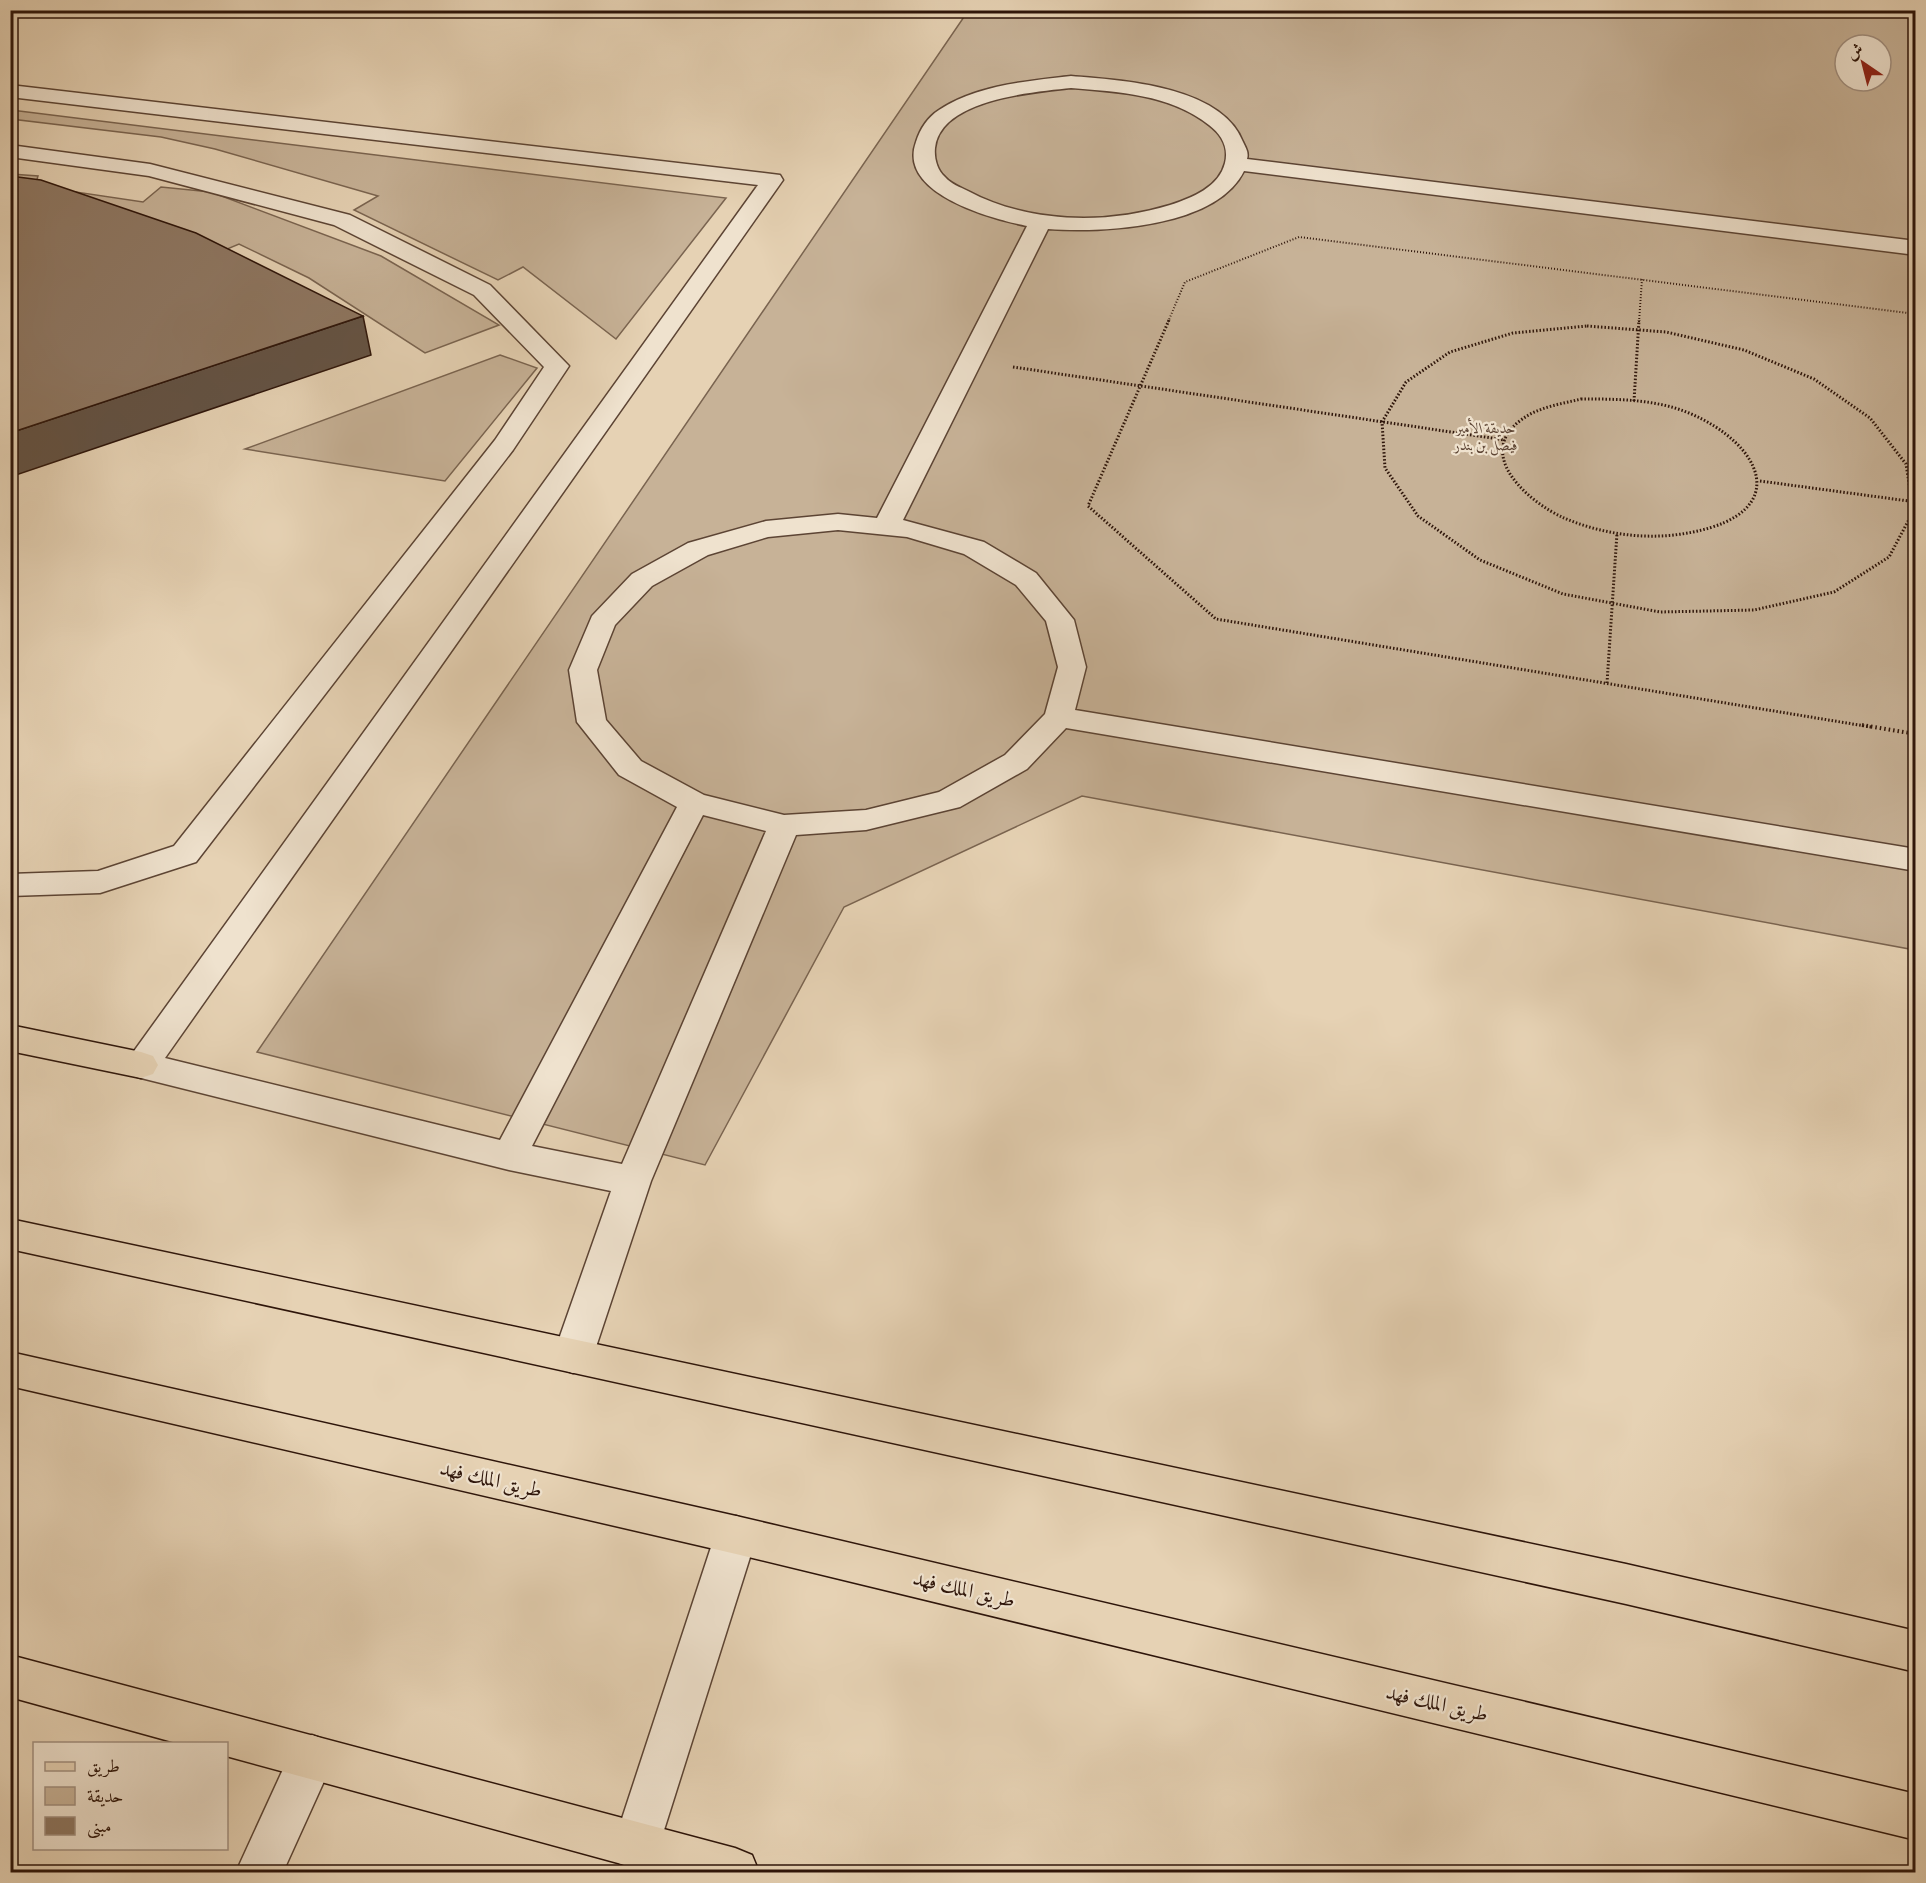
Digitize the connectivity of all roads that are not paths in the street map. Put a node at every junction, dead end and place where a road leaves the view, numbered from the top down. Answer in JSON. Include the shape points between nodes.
{"nodes":[{"id":1,"x":10,"y":91,"type":"edge"},
{"id":2,"x":10,"y":151,"type":"edge"},
{"id":3,"x":1235,"y":164,"type":"junction"},
{"id":4,"x":1041,"y":220,"type":"junction"},
{"id":5,"x":1916,"y":248,"type":"edge"},
{"id":6,"x":886,"y":527,"type":"junction"},
{"id":7,"x":1059,"y":717,"type":"junction"},
{"id":8,"x":694,"y":803,"type":"junction"},
{"id":9,"x":784,"y":825,"type":"junction"},
{"id":10,"x":1916,"y":860,"type":"edge"},
{"id":11,"x":10,"y":885,"type":"edge"},
{"id":12,"x":10,"y":1038,"type":"edge"},
{"id":13,"x":141,"y":1065,"type":"junction"},
{"id":14,"x":509,"y":1156,"type":"junction"},
{"id":15,"x":633,"y":1181,"type":"junction"},
{"id":16,"x":10,"y":1234,"type":"edge"},
{"id":17,"x":573,"y":1356,"type":"junction"},
{"id":18,"x":10,"y":1369,"type":"edge"},
{"id":19,"x":736,"y":1535,"type":"junction"},
{"id":20,"x":1916,"y":1652,"type":"edge"},
{"id":21,"x":10,"y":1676,"type":"edge"},
{"id":22,"x":312,"y":1757,"type":"junction"},
{"id":23,"x":1916,"y":1817,"type":"edge"},
{"id":24,"x":636,"y":1846,"type":"junction"},
{"id":25,"x":259,"y":1872,"type":"edge"},
{"id":26,"x":735,"y":1872,"type":"edge"}],
"edges":[{"from":1,"to":13,"type":"street","via":[[772,180]]},
{"from":2,"to":11,"type":"street","via":[[150,170],[342,220],[482,290],[558,366],[504,445],[185,854],[100,882]]},
{"from":3,"to":4,"type":"street","via":[[1231,178],[1206,198],[1167,214],[1118,223],[1064,224]]},
{"from":3,"to":4,"type":"street","via":[[1238,154],[1229,131],[1204,111],[1167,95],[1120,86],[1071,82],[1022,87],[979,98],[945,114],[926,135],[923,159],[937,182],[968,201],[1011,216]]},
{"from":3,"to":5,"type":"street"},
{"from":4,"to":6,"type":"street"},
{"from":6,"to":7,"type":"street","via":[[909,529],[974,548],[1026,579],[1060,620],[1072,667]]},
{"from":6,"to":8,"type":"street","via":[[838,522],[766,529],[698,549],[642,580],[602,622],[583,670],[592,722],[630,768]]},
{"from":7,"to":9,"type":"street","via":[[1016,762],[949,800],[866,820]]},
{"from":7,"to":10,"type":"street"},
{"from":8,"to":9,"type":"street"},
{"from":8,"to":14,"type":"street"},
{"from":9,"to":15,"type":"street"},
{"from":12,"to":13,"type":"main road"},
{"from":13,"to":14,"type":"street"},
{"from":14,"to":15,"type":"street"},
{"from":15,"to":17,"type":"street"},
{"from":16,"to":17,"type":"main road"},
{"from":17,"to":20,"type":"main road","via":[[1626,1584]]},
{"from":18,"to":19,"type":"main road","name":"طريق الملك فهد"},
{"from":19,"to":23,"type":"main road","name":"طريق الملك فهد"},
{"from":19,"to":24,"type":"street"},
{"from":21,"to":22,"type":"main road"},
{"from":22,"to":24,"type":"main road"},
{"from":22,"to":25,"type":"street"},
{"from":24,"to":26,"type":"main road"}]}
